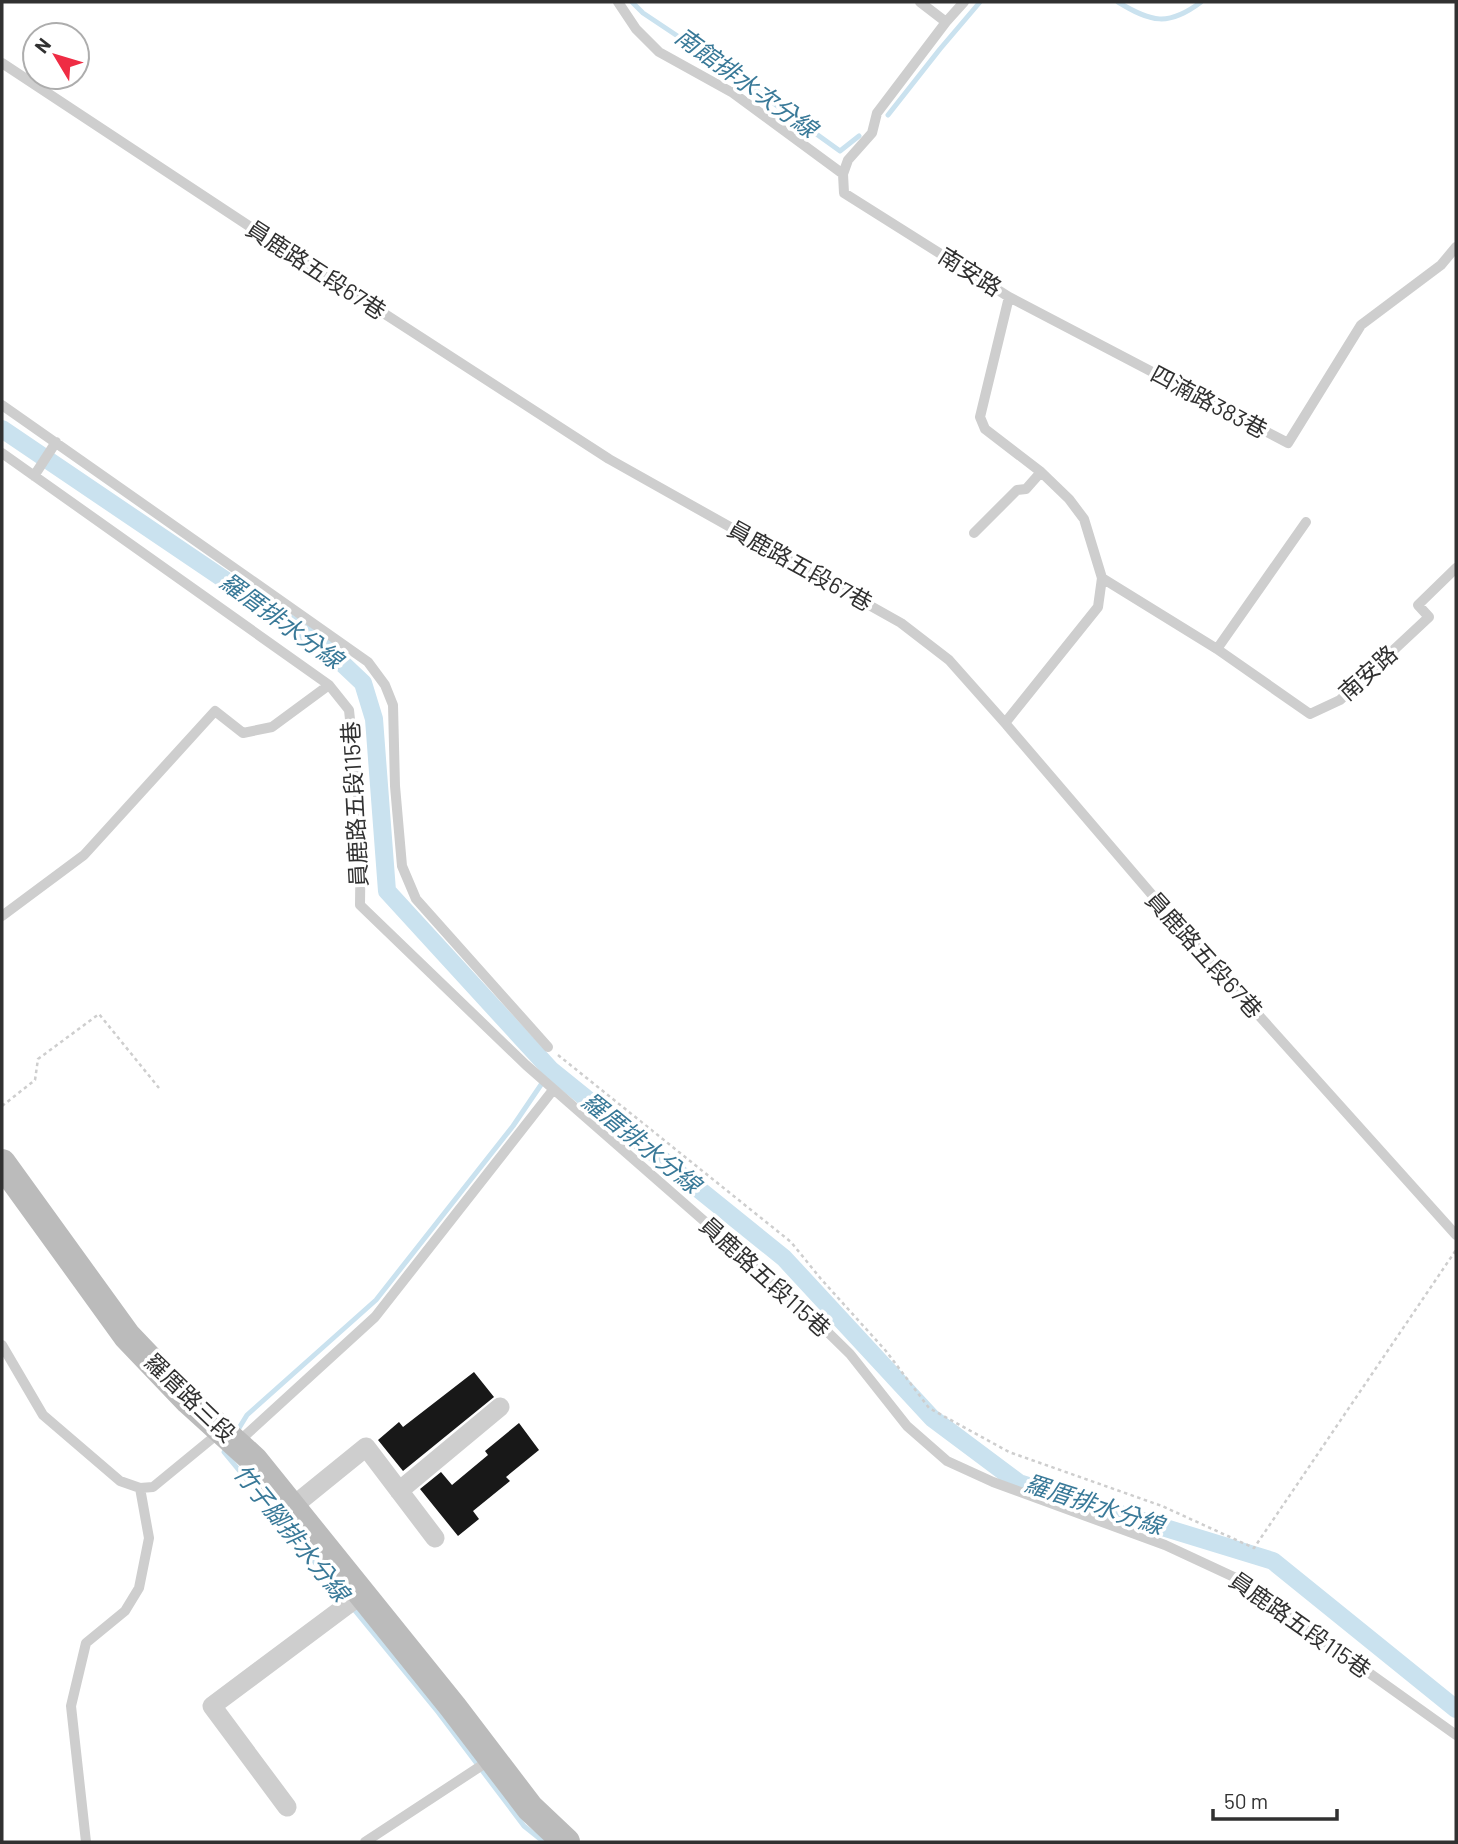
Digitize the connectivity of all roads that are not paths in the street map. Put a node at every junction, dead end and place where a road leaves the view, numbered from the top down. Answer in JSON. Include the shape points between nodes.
{"nodes":[{"id":1,"x":618,"y":2,"type":"edge"},
{"id":2,"x":920,"y":2,"type":"edge"},
{"id":3,"x":964,"y":2,"type":"edge"},
{"id":4,"x":946,"y":22,"type":"junction"},
{"id":5,"x":2,"y":63,"type":"edge"},
{"id":6,"x":843,"y":174,"type":"junction"},
{"id":7,"x":1456,"y":247,"type":"edge"},
{"id":8,"x":1009,"y":297,"type":"junction"},
{"id":9,"x":2,"y":405,"type":"edge"},
{"id":10,"x":56,"y":442,"type":"junction"},
{"id":11,"x":2,"y":453,"type":"edge"},
{"id":12,"x":1041,"y":472,"type":"junction"},
{"id":13,"x":34,"y":476,"type":"junction"},
{"id":14,"x":1306,"y":523,"type":"dead end"},
{"id":15,"x":974,"y":533,"type":"dead end"},
{"id":16,"x":1456,"y":568,"type":"edge"},
{"id":17,"x":1102,"y":578,"type":"junction"},
{"id":18,"x":1217,"y":649,"type":"junction"},
{"id":19,"x":329,"y":685,"type":"junction"},
{"id":20,"x":1005,"y":723,"type":"junction"},
{"id":21,"x":2,"y":916,"type":"edge"},
{"id":22,"x":548,"y":1047,"type":"road end"},
{"id":23,"x":553,"y":1090,"type":"junction"},
{"id":24,"x":2,"y":1163,"type":"edge"},
{"id":25,"x":1456,"y":1235,"type":"edge"},
{"id":26,"x":2,"y":1345,"type":"edge"},
{"id":27,"x":500,"y":1407,"type":"dead end"},
{"id":28,"x":230,"y":1438,"type":"junction"},
{"id":29,"x":140,"y":1488,"type":"junction"},
{"id":30,"x":399,"y":1490,"type":"junction"},
{"id":31,"x":292,"y":1507,"type":"junction"},
{"id":32,"x":435,"y":1538,"type":"dead end"},
{"id":33,"x":362,"y":1594,"type":"junction"},
{"id":34,"x":1456,"y":1735,"type":"edge"},
{"id":35,"x":492,"y":1758,"type":"junction"},
{"id":36,"x":287,"y":1807,"type":"dead end"},
{"id":37,"x":86,"y":1842,"type":"edge"},
{"id":38,"x":365,"y":1842,"type":"edge"},
{"id":39,"x":566,"y":1842,"type":"edge"}],
"edges":[{"from":1,"to":6,"type":"lane","via":[[636,29],[660,51],[733,93]]},
{"from":2,"to":4,"type":"lane"},
{"from":3,"to":4,"type":"lane"},
{"from":4,"to":6,"type":"lane","via":[[877,113],[872,133],[848,160]]},
{"from":5,"to":20,"type":"lane","name":"員鹿路五段67巷","via":[[609,459],[901,623],[949,660]]},
{"from":6,"to":8,"type":"lane","name":"南安路","via":[[844,193]]},
{"from":7,"to":8,"type":"lane","name":"四湳路383巷","via":[[1441,265],[1361,325],[1288,443]]},
{"from":8,"to":12,"type":"lane","name":"南安路","via":[[980,417],[985,429]]},
{"from":9,"to":10,"type":"lane","name":"員鹿路五段115巷"},
{"from":10,"to":13,"type":"lane"},
{"from":10,"to":22,"type":"lane","name":"員鹿路五段115巷","via":[[368,662],[393,705],[402,866],[416,899]]},
{"from":11,"to":13,"type":"lane","name":"員鹿路五段115巷"},
{"from":12,"to":15,"type":"lane"},
{"from":12,"to":17,"type":"lane","name":"南安路","via":[[1084,519]]},
{"from":13,"to":19,"type":"lane","name":"員鹿路五段115巷"},
{"from":14,"to":18,"type":"lane"},
{"from":16,"to":18,"type":"lane","name":"南安路","via":[[1418,605],[1429,617],[1340,700],[1310,714]]},
{"from":17,"to":18,"type":"lane","name":"南安路"},
{"from":17,"to":20,"type":"lane","name":"南安路","via":[[1098,607]]},
{"from":19,"to":21,"type":"lane","via":[[272,727],[243,733],[215,711],[84,855]]},
{"from":19,"to":23,"type":"lane","name":"員鹿路五段115巷","via":[[349,710],[360,823],[360,905]]},
{"from":20,"to":25,"type":"lane","name":"員鹿路五段67巷","via":[[1183,931]]},
{"from":23,"to":28,"type":"lane","via":[[375,1317]]},
{"from":23,"to":34,"type":"lane","name":"員鹿路五段115巷","via":[[799,1304],[850,1354],[907,1426],[947,1461],[1165,1545],[1236,1578]]},
{"from":24,"to":28,"type":"street","name":"羅厝路三段","via":[[127,1336]]},
{"from":26,"to":29,"type":"lane","via":[[43,1415],[120,1481]]},
{"from":27,"to":30,"type":"street"},
{"from":28,"to":29,"type":"lane","via":[[153,1487]]},
{"from":28,"to":31,"type":"street","name":"羅厝路三段"},
{"from":29,"to":37,"type":"lane","via":[[149,1538],[139,1588],[124,1611],[86,1643],[71,1706]]},
{"from":30,"to":31,"type":"street","via":[[366,1447]]},
{"from":30,"to":32,"type":"street"},
{"from":31,"to":33,"type":"street","name":"羅厝路三段"},
{"from":33,"to":35,"type":"street","name":"羅厝路三段"},
{"from":33,"to":36,"type":"street","via":[[212,1706]]},
{"from":35,"to":38,"type":"lane"},
{"from":35,"to":39,"type":"street","name":"羅厝路三段","via":[[530,1808]]}]}
